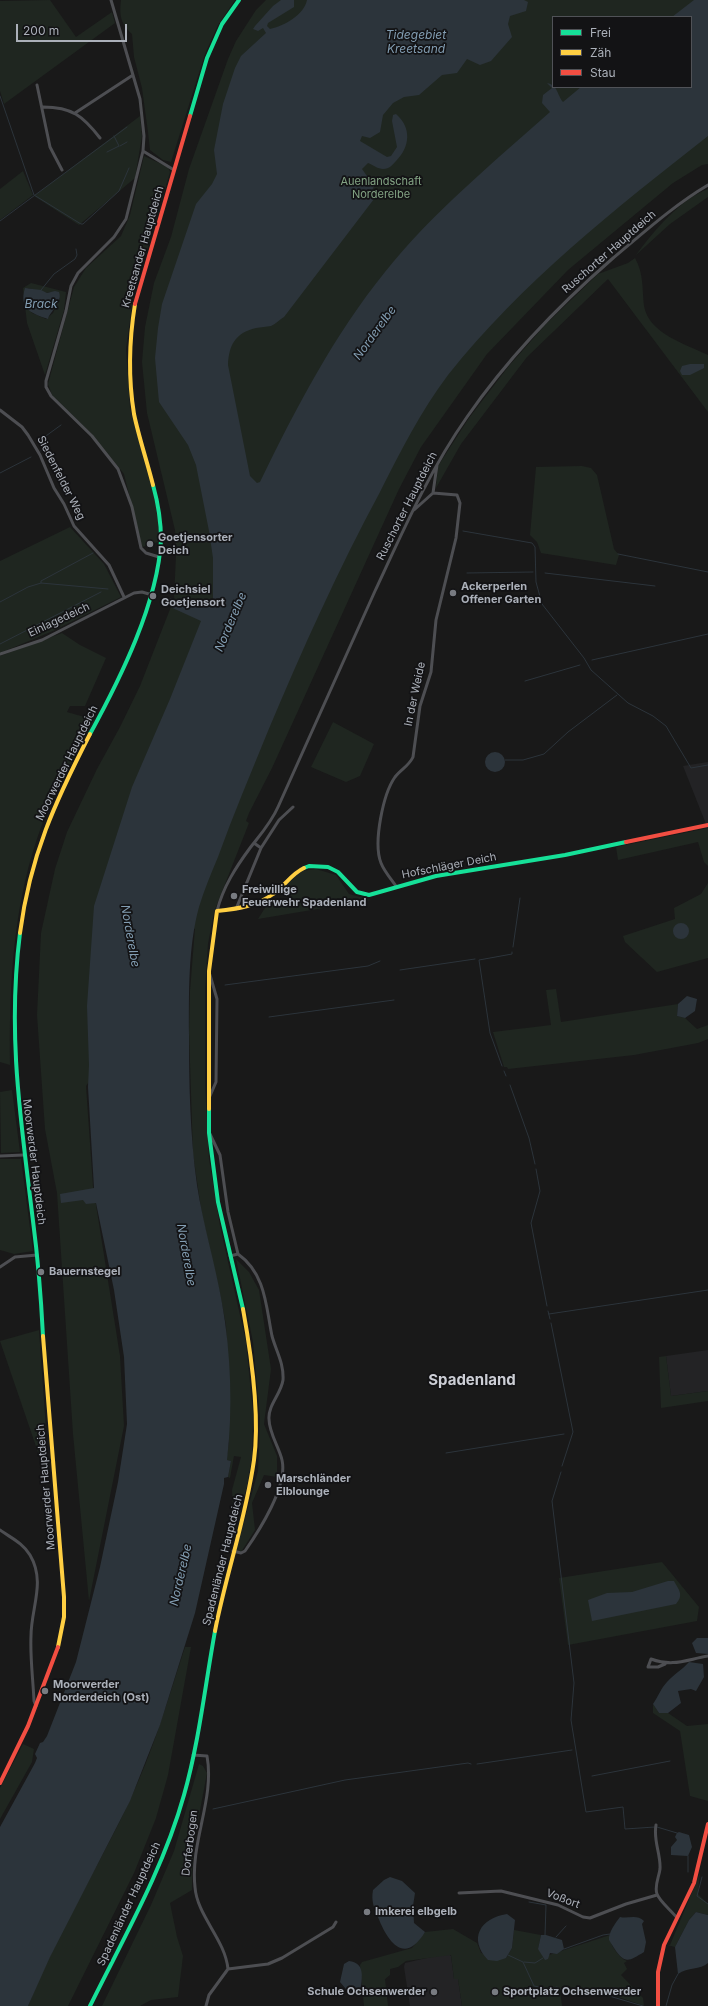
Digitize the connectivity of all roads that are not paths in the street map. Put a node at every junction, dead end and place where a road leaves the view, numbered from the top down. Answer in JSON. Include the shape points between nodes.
{"nodes":[{"id":1,"x":111,"y":0,"type":"edge"},
{"id":2,"x":239,"y":0,"type":"edge"},
{"id":3,"x":134,"y":75,"type":"junction"},
{"id":4,"x":37,"y":85,"type":"dead end"},
{"id":5,"x":43,"y":107,"type":"junction"},
{"id":6,"x":75,"y":113,"type":"junction"},
{"id":7,"x":100,"y":138,"type":"dead end"},
{"id":8,"x":143,"y":151,"type":"junction"},
{"id":9,"x":62,"y":170,"type":"dead end"},
{"id":10,"x":174,"y":170,"type":"junction"},
{"id":11,"x":708,"y":185,"type":"edge"},
{"id":12,"x":0,"y":410,"type":"edge"},
{"id":13,"x":438,"y":462,"type":"junction"},
{"id":14,"x":433,"y":493,"type":"junction"},
{"id":15,"x":413,"y":510,"type":"junction"},
{"id":16,"x":159,"y":557,"type":"junction"},
{"id":17,"x":149,"y":594,"type":"junction"},
{"id":18,"x":124,"y":597,"type":"junction"},
{"id":19,"x":0,"y":654,"type":"edge"},
{"id":20,"x":293,"y":807,"type":"dead end"},
{"id":21,"x":708,"y":825,"type":"edge"},
{"id":22,"x":254,"y":843,"type":"junction"},
{"id":23,"x":261,"y":848,"type":"junction"},
{"id":24,"x":396,"y":886,"type":"junction"},
{"id":25,"x":236,"y":909,"type":"junction"},
{"id":26,"x":217,"y":911,"type":"junction"},
{"id":27,"x":209,"y":971,"type":"junction"},
{"id":28,"x":209,"y":1099,"type":"junction"},
{"id":29,"x":209,"y":1133,"type":"junction"},
{"id":30,"x":24,"y":1155,"type":"junction"},
{"id":31,"x":0,"y":1156,"type":"edge"},
{"id":32,"x":238,"y":1254,"type":"junction"},
{"id":33,"x":37,"y":1255,"type":"junction"},
{"id":34,"x":230,"y":1256,"type":"junction"},
{"id":35,"x":0,"y":1266,"type":"edge"},
{"id":36,"x":0,"y":1530,"type":"edge"},
{"id":37,"x":233,"y":1551,"type":"junction"},
{"id":38,"x":708,"y":1656,"type":"edge"},
{"id":39,"x":665,"y":1664,"type":"junction"},
{"id":40,"x":36,"y":1706,"type":"junction"},
{"id":41,"x":193,"y":1756,"type":"junction"},
{"id":42,"x":0,"y":1783,"type":"edge"},
{"id":43,"x":708,"y":1824,"type":"edge"},
{"id":44,"x":656,"y":1825,"type":"dead end"},
{"id":45,"x":459,"y":1893,"type":"dead end"},
{"id":46,"x":657,"y":1895,"type":"junction"},
{"id":47,"x":677,"y":1918,"type":"junction"},
{"id":48,"x":336,"y":1922,"type":"dead end"},
{"id":49,"x":228,"y":1969,"type":"junction"},
{"id":50,"x":90,"y":2006,"type":"edge"},
{"id":51,"x":206,"y":2006,"type":"edge"},
{"id":52,"x":658,"y":2006,"type":"edge"}],
"edges":[{"from":1,"to":3,"type":"street"},
{"from":2,"to":10,"type":"street","name":"Kreetsander Hauptdeich","via":[[222,24],[211,47]]},
{"from":3,"to":6,"type":"street"},
{"from":3,"to":8,"type":"street","via":[[140,99]]},
{"from":4,"to":5,"type":"street"},
{"from":5,"to":6,"type":"street","via":[[54,107]]},
{"from":5,"to":9,"type":"street","via":[[42,113],[50,147]]},
{"from":6,"to":7,"type":"street","via":[[84,119]]},
{"from":8,"to":10,"type":"street"},
{"from":8,"to":16,"type":"street","via":[[126,219],[113,237],[78,273],[71,286],[46,381],[48,392],[92,436],[118,469],[132,507],[141,548],[146,553]]},
{"from":10,"to":16,"type":"street","name":"Kreetsander Hauptdeich","via":[[136,297],[129,348],[135,416],[159,508]]},
{"from":11,"to":13,"type":"street","name":"Ruschorter Hauptdeich","via":[[628,246],[544,323],[467,416]]},
{"from":12,"to":18,"type":"street","name":"Siedenfelder Weg","via":[[28,435],[74,526],[109,565]]},
{"from":13,"to":14,"type":"street"},
{"from":13,"to":15,"type":"street","name":"Ruschorter Hauptdeich"},
{"from":14,"to":15,"type":"street"},
{"from":14,"to":24,"type":"street","name":"In der Weide","via":[[457,495],[460,503],[458,527],[436,620],[431,672],[420,706],[413,756],[395,777],[383,803],[380,821],[380,862]]},
{"from":15,"to":22,"type":"street","name":"Ruschorter Hauptdeich","via":[[276,811]]},
{"from":16,"to":17,"type":"street","name":"Moorwerder Hauptdeich"},
{"from":17,"to":18,"type":"street","via":[[138,592]]},
{"from":17,"to":30,"type":"street","name":"Moorwerder Hauptdeich","via":[[119,677],[52,810],[39,844],[29,882],[20,931],[14,1001],[15,1081]]},
{"from":18,"to":19,"type":"street","name":"Einlagedeich","via":[[42,640]]},
{"from":20,"to":23,"type":"street","via":[[279,820]]},
{"from":21,"to":24,"type":"street","name":"Hofschläger Deich","via":[[565,855],[456,872]]},
{"from":22,"to":23,"type":"street"},
{"from":22,"to":26,"type":"street","name":"Ruschorter Hauptdeich","via":[[225,887]]},
{"from":23,"to":25,"type":"street"},
{"from":24,"to":25,"type":"street","name":"Hofschläger Deich","via":[[378,893],[363,895],[350,886],[338,872],[328,867],[309,866],[296,872],[266,899]]},
{"from":25,"to":26,"type":"street","name":"Hofschläger Deich"},
{"from":26,"to":27,"type":"street","name":"Spadenländer Hauptdeich"},
{"from":27,"to":28,"type":"street","name":"Spadenländer Hauptdeich"},
{"from":27,"to":28,"type":"street","name":"Spadenländer Hauptdeich","via":[[217,999],[216,1082]]},
{"from":28,"to":29,"type":"street","name":"Spadenländer Hauptdeich"},
{"from":29,"to":32,"type":"street","via":[[220,1156],[228,1212]]},
{"from":29,"to":34,"type":"street","name":"Spadenländer Hauptdeich","via":[[218,1202]]},
{"from":30,"to":31,"type":"street"},
{"from":30,"to":33,"type":"street","name":"Moorwerder Hauptdeich"},
{"from":32,"to":34,"type":"street"},
{"from":32,"to":37,"type":"street","via":[[252,1269],[266,1297],[272,1336],[283,1369],[281,1387],[269,1413],[282,1462],[279,1486],[263,1523],[245,1551]]},
{"from":33,"to":35,"type":"street","via":[[15,1257]]},
{"from":33,"to":40,"type":"street","name":"Moorwerder Hauptdeich","via":[[51,1446],[59,1515],[64,1607],[59,1644]]},
{"from":34,"to":37,"type":"street","name":"Spadenländer Hauptdeich","via":[[249,1344],[255,1418],[251,1480]]},
{"from":36,"to":40,"type":"street","via":[[24,1546],[38,1573],[30,1637]]},
{"from":37,"to":41,"type":"street","name":"Spadenländer Hauptdeich","via":[[221,1599]]},
{"from":38,"to":39,"type":"street"},
{"from":39,"to":39,"type":"street","via":[[658,1667],[648,1666],[651,1659]]},
{"from":40,"to":42,"type":"street","name":"Moorwerder Hauptdeich","via":[[20,1745]]},
{"from":41,"to":49,"type":"street","name":"Dorferbogen","via":[[207,1756],[210,1772],[194,1864],[195,1889]]},
{"from":41,"to":50,"type":"street","name":"Spadenländer Hauptdeich","via":[[184,1795],[166,1849]]},
{"from":43,"to":47,"type":"street","via":[[694,1883]]},
{"from":44,"to":46,"type":"street","via":[[654,1838],[660,1869]]},
{"from":45,"to":46,"type":"street","name":"Voßort","via":[[501,1891],[544,1901],[590,1918]]},
{"from":46,"to":47,"type":"street"},
{"from":47,"to":52,"type":"street","via":[[664,1945],[658,1972]]},
{"from":48,"to":49,"type":"street","via":[[333,1927],[282,1958],[256,1966]]},
{"from":49,"to":51,"type":"street","via":[[209,1996]]}]}
